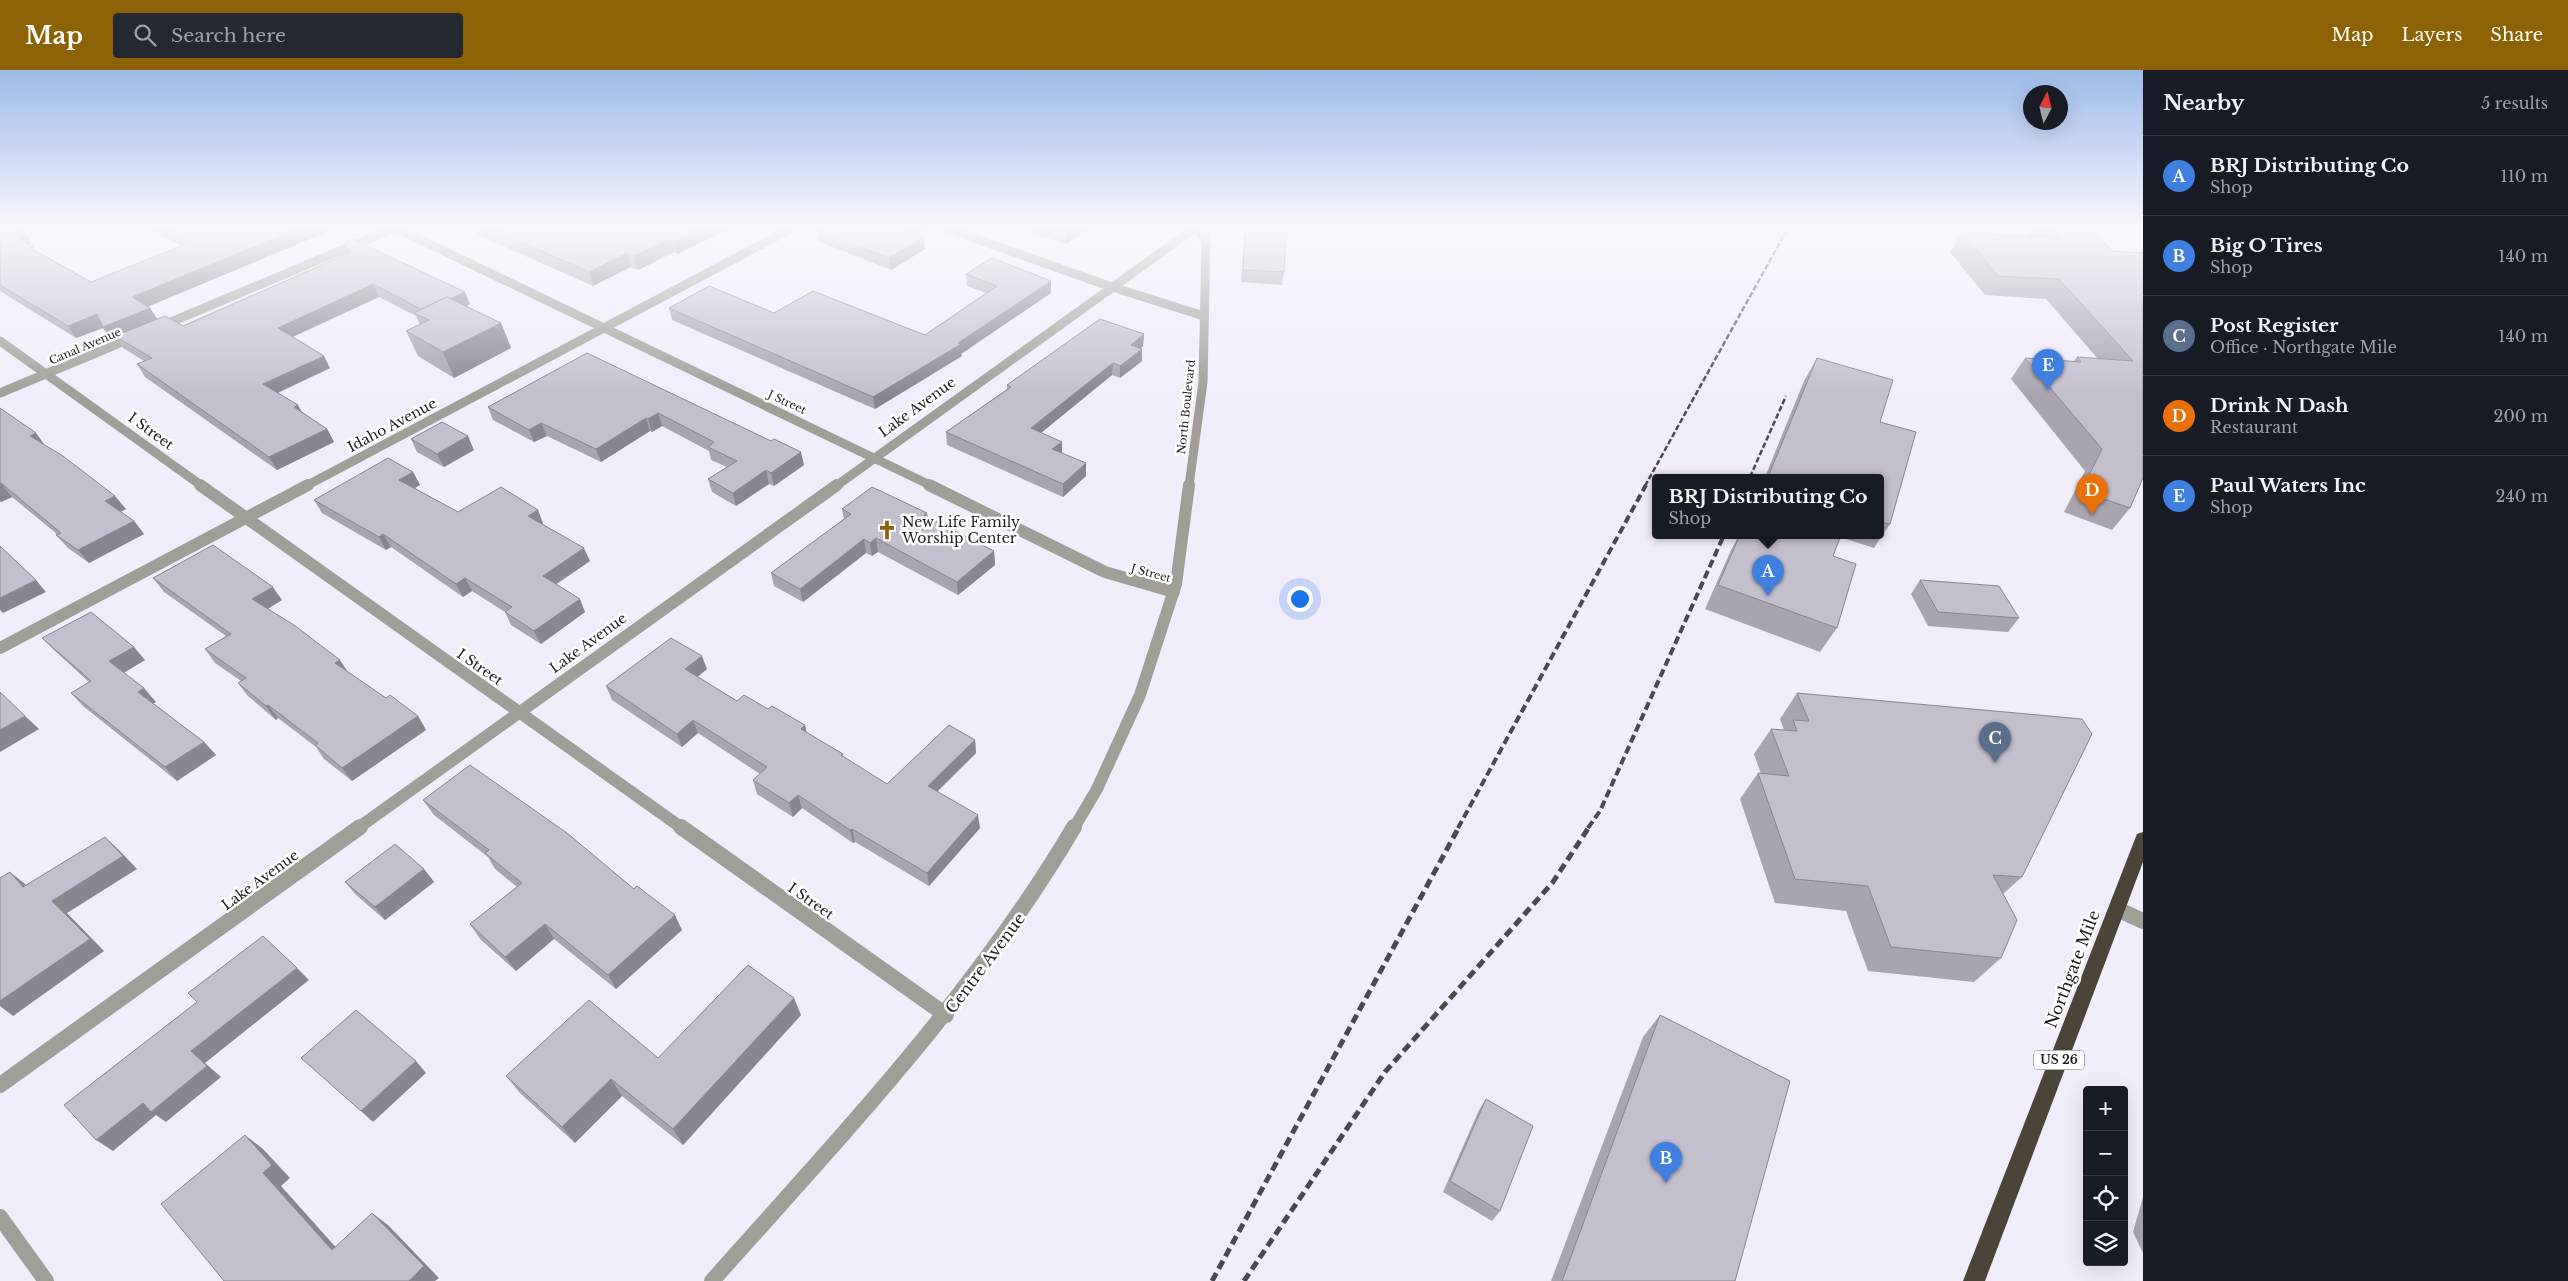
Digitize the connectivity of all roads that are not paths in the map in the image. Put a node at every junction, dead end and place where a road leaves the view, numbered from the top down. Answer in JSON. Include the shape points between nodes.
{"nodes":[{"id":1,"x":263,"y":283,"type":"edge"},
{"id":2,"x":509,"y":283,"type":"edge"},
{"id":3,"x":689,"y":283,"type":"edge"},
{"id":4,"x":1099,"y":283,"type":"edge"},
{"id":5,"x":1118,"y":283,"type":"edge"},
{"id":6,"x":1205,"y":283,"type":"edge"},
{"id":7,"x":1112,"y":287,"type":"junction"},
{"id":8,"x":1204,"y":316,"type":"junction"},
{"id":9,"x":602,"y":328,"type":"junction"},
{"id":10,"x":0,"y":340,"type":"edge"},
{"id":11,"x":46,"y":374,"type":"junction"},
{"id":12,"x":0,"y":393,"type":"edge"},
{"id":13,"x":874,"y":457,"type":"junction"},
{"id":14,"x":246,"y":518,"type":"junction"},
{"id":15,"x":1174,"y":592,"type":"junction"},
{"id":16,"x":0,"y":648,"type":"edge"},
{"id":17,"x":518,"y":712,"type":"junction"},
{"id":18,"x":2143,"y":840,"type":"edge"},
{"id":19,"x":2117,"y":909,"type":"junction"},
{"id":20,"x":2143,"y":921,"type":"edge"},
{"id":21,"x":946,"y":1015,"type":"junction"},
{"id":22,"x":0,"y":1085,"type":"edge"},
{"id":23,"x":0,"y":1217,"type":"edge"},
{"id":24,"x":46,"y":1281,"type":"edge"},
{"id":25,"x":712,"y":1281,"type":"edge"},
{"id":26,"x":1974,"y":1281,"type":"edge"}],
"edges":[{"from":1,"to":11,"type":"street","name":"Canal Avenue"},
{"from":2,"to":9,"type":"street","name":"J Street"},
{"from":3,"to":9,"type":"street","name":"Idaho Avenue"},
{"from":4,"to":7,"type":"street"},
{"from":5,"to":7,"type":"street","name":"Lake Avenue"},
{"from":6,"to":8,"type":"street","name":"North Boulevard"},
{"from":7,"to":8,"type":"street"},
{"from":7,"to":13,"type":"street","name":"Lake Avenue"},
{"from":8,"to":15,"type":"street","name":"North Boulevard","via":[[1204,366]]},
{"from":9,"to":13,"type":"street","name":"J Street"},
{"from":9,"to":14,"type":"street","name":"Idaho Avenue"},
{"from":10,"to":11,"type":"street","name":"I Street"},
{"from":11,"to":12,"type":"street","name":"Canal Avenue"},
{"from":11,"to":14,"type":"street","name":"I Street"},
{"from":13,"to":15,"type":"street","name":"J Street","via":[[1105,572]]},
{"from":13,"to":17,"type":"street","name":"Lake Avenue"},
{"from":14,"to":16,"type":"street","name":"Idaho Avenue"},
{"from":14,"to":17,"type":"street","name":"I Street"},
{"from":15,"to":21,"type":"street","name":"Centre Avenue","via":[[1151,668],[1083,818],[1030,903]]},
{"from":17,"to":21,"type":"street","name":"I Street"},
{"from":17,"to":22,"type":"street","name":"Lake Avenue"},
{"from":18,"to":19,"type":"highway","name":"Northgate Mile","number":"US 26"},
{"from":19,"to":20,"type":"street"},
{"from":19,"to":26,"type":"highway","name":"Northgate Mile","number":"US 26"},
{"from":21,"to":25,"type":"street","name":"Centre Avenue"},
{"from":23,"to":24,"type":"street"}]}
